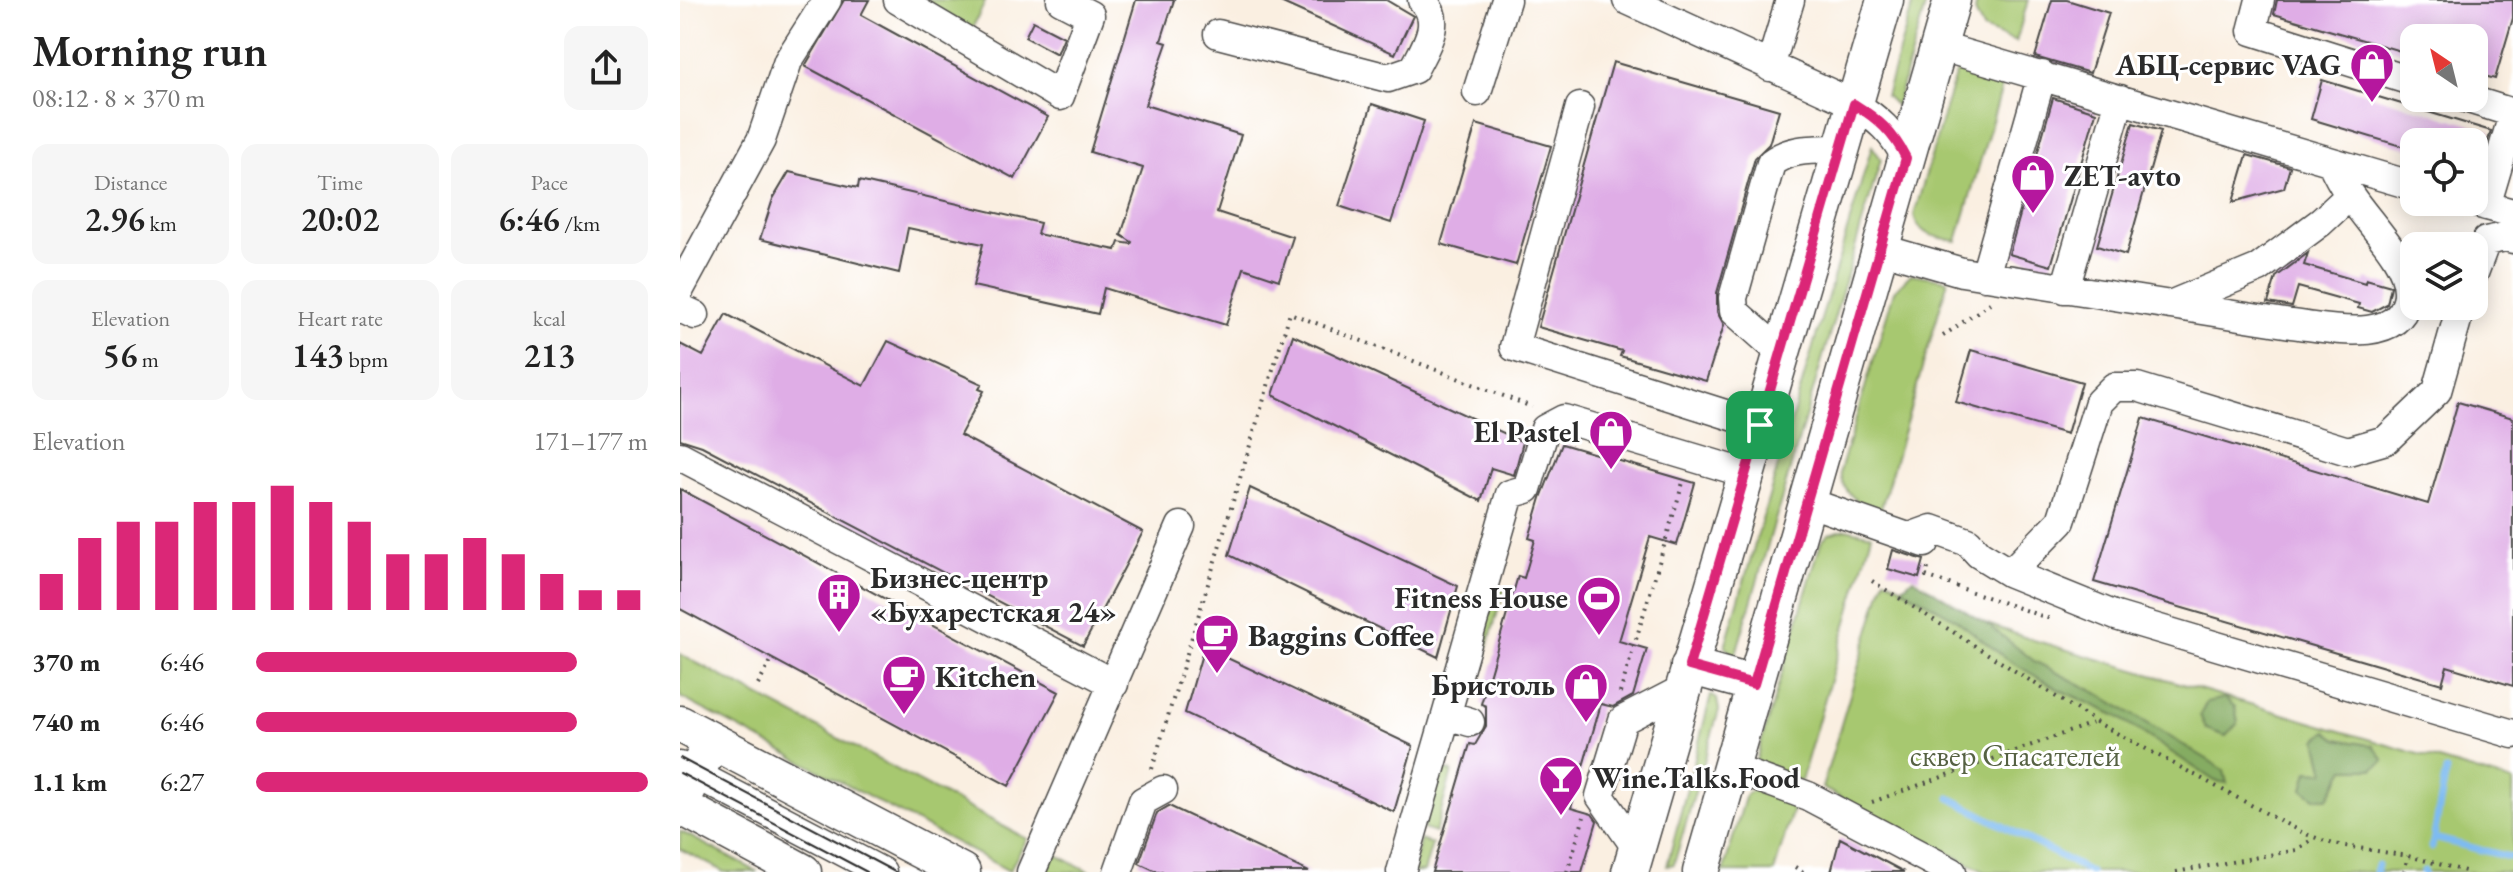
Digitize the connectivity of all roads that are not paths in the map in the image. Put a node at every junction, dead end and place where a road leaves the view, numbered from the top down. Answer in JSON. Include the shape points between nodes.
{"nodes":[{"id":1,"x":827,"y":0,"type":"edge"},
{"id":2,"x":898,"y":0,"type":"edge"},
{"id":3,"x":1061,"y":0,"type":"edge"},
{"id":4,"x":1422,"y":0,"type":"edge"},
{"id":5,"x":1506,"y":0,"type":"edge"},
{"id":6,"x":1627,"y":0,"type":"edge"},
{"id":7,"x":1790,"y":0,"type":"edge"},
{"id":8,"x":1885,"y":0,"type":"edge"},
{"id":9,"x":1952,"y":0,"type":"edge"},
{"id":10,"x":2260,"y":0,"type":"edge"},
{"id":11,"x":1093,"y":8,"type":"edge"},
{"id":12,"x":1218,"y":34,"type":"dead end"},
{"id":13,"x":1938,"y":46,"type":"junction"},
{"id":14,"x":1770,"y":67,"type":"junction"},
{"id":15,"x":2042,"y":75,"type":"junction"},
{"id":16,"x":2400,"y":78,"type":"edge"},
{"id":17,"x":1477,"y":92,"type":"dead end"},
{"id":18,"x":2120,"y":99,"type":"junction"},
{"id":19,"x":1854,"y":104,"type":"junction"},
{"id":20,"x":2488,"y":106,"type":"edge"},
{"id":21,"x":1580,"y":107,"type":"dead end"},
{"id":22,"x":2513,"y":114,"type":"edge"},
{"id":23,"x":1841,"y":149,"type":"junction"},
{"id":24,"x":1906,"y":158,"type":"junction"},
{"id":25,"x":2332,"y":163,"type":"junction"},
{"id":26,"x":2400,"y":182,"type":"edge"},
{"id":27,"x":2348,"y":197,"type":"junction"},
{"id":28,"x":2490,"y":207,"type":"edge"},
{"id":29,"x":2513,"y":239,"type":"edge"},
{"id":30,"x":2488,"y":241,"type":"edge"},
{"id":31,"x":1879,"y":248,"type":"junction"},
{"id":32,"x":1985,"y":276,"type":"junction"},
{"id":33,"x":680,"y":289,"type":"edge"},
{"id":34,"x":2065,"y":289,"type":"junction"},
{"id":35,"x":2170,"y":305,"type":"junction"},
{"id":36,"x":2457,"y":320,"type":"edge"},
{"id":37,"x":1781,"y":353,"type":"junction"},
{"id":38,"x":1760,"y":425,"type":"junction"},
{"id":39,"x":680,"y":456,"type":"edge"},
{"id":40,"x":1745,"y":473,"type":"junction"},
{"id":41,"x":1805,"y":501,"type":"junction"},
{"id":42,"x":1181,"y":526,"type":"dead end"},
{"id":43,"x":2010,"y":573,"type":"junction"},
{"id":44,"x":1686,"y":678,"type":"junction"},
{"id":45,"x":1114,"y":684,"type":"junction"},
{"id":46,"x":1754,"y":684,"type":"junction"},
{"id":47,"x":680,"y":724,"type":"edge"},
{"id":48,"x":2513,"y":734,"type":"edge"},
{"id":49,"x":712,"y":742,"type":"junction"},
{"id":50,"x":1731,"y":768,"type":"junction"},
{"id":51,"x":684,"y":787,"type":"edge"},
{"id":52,"x":1153,"y":795,"type":"road end"},
{"id":53,"x":1638,"y":862,"type":"edge"},
{"id":54,"x":803,"y":872,"type":"edge"},
{"id":55,"x":882,"y":872,"type":"edge"},
{"id":56,"x":962,"y":872,"type":"edge"},
{"id":57,"x":1031,"y":872,"type":"edge"},
{"id":58,"x":1118,"y":872,"type":"edge"},
{"id":59,"x":1401,"y":872,"type":"edge"},
{"id":60,"x":1701,"y":872,"type":"edge"},
{"id":61,"x":1952,"y":872,"type":"edge"}],
"edges":[{"from":1,"to":33,"type":"street","via":[[788,61],[761,140]]},
{"from":2,"to":11,"type":"street","via":[[1060,96]]},
{"from":3,"to":11,"type":"street"},
{"from":4,"to":12,"type":"street","via":[[1429,6],[1434,28],[1414,69],[1388,78]]},
{"from":5,"to":17,"type":"street"},
{"from":6,"to":14,"type":"street"},
{"from":7,"to":14,"type":"street"},
{"from":8,"to":19,"type":"main road"},
{"from":9,"to":13,"type":"main road"},
{"from":10,"to":16,"type":"street","via":[[2252,31]]},
{"from":13,"to":15,"type":"street"},
{"from":13,"to":24,"type":"main road"},
{"from":14,"to":19,"type":"street"},
{"from":15,"to":18,"type":"street"},
{"from":15,"to":32,"type":"street"},
{"from":18,"to":25,"type":"street"},
{"from":18,"to":34,"type":"street"},
{"from":19,"to":23,"type":"main road"},
{"from":19,"to":24,"type":"street","via":[[1895,136]]},
{"from":20,"to":22,"type":"street"},
{"from":21,"to":38,"type":"street","via":[[1514,347]]},
{"from":22,"to":28,"type":"street"},
{"from":23,"to":37,"type":"main road"},
{"from":23,"to":37,"type":"street","via":[[1799,150],[1771,163],[1733,298],[1734,311]]},
{"from":24,"to":31,"type":"main road"},
{"from":25,"to":26,"type":"street"},
{"from":25,"to":27,"type":"street"},
{"from":27,"to":35,"type":"street","via":[[2259,268]]},
{"from":27,"to":35,"type":"street","via":[[2405,273],[2406,307],[2390,325],[2342,329]]},
{"from":29,"to":30,"type":"street"},
{"from":31,"to":32,"type":"street"},
{"from":31,"to":41,"type":"main road"},
{"from":32,"to":34,"type":"street"},
{"from":34,"to":35,"type":"street"},
{"from":36,"to":43,"type":"street","via":[[2437,391],[2386,440],[2348,451],[2137,387],[2114,387],[2099,402],[2061,521]]},
{"from":37,"to":38,"type":"main road"},
{"from":38,"to":40,"type":"main road"},
{"from":39,"to":45,"type":"street"},
{"from":40,"to":44,"type":"main road"},
{"from":40,"to":59,"type":"street","via":[[1564,419],[1545,429],[1527,489],[1510,494],[1458,718]]},
{"from":41,"to":43,"type":"street","via":[[1965,557],[1979,554]]},
{"from":41,"to":46,"type":"main road"},
{"from":42,"to":45,"type":"street"},
{"from":43,"to":48,"type":"street","via":[[2116,616]]},
{"from":44,"to":46,"type":"main road"},
{"from":44,"to":53,"type":"main road"},
{"from":44,"to":53,"type":"street","via":[[1623,720],[1600,796]]},
{"from":45,"to":57,"type":"street"},
{"from":46,"to":50,"type":"main road"},
{"from":47,"to":49,"type":"main road"},
{"from":49,"to":51,"type":"main road"},
{"from":49,"to":56,"type":"main road"},
{"from":50,"to":60,"type":"main road"},
{"from":50,"to":61,"type":"street","via":[[1808,796]]},
{"from":51,"to":54,"type":"main road"},
{"from":51,"to":55,"type":"street"},
{"from":52,"to":58,"type":"street"}]}
